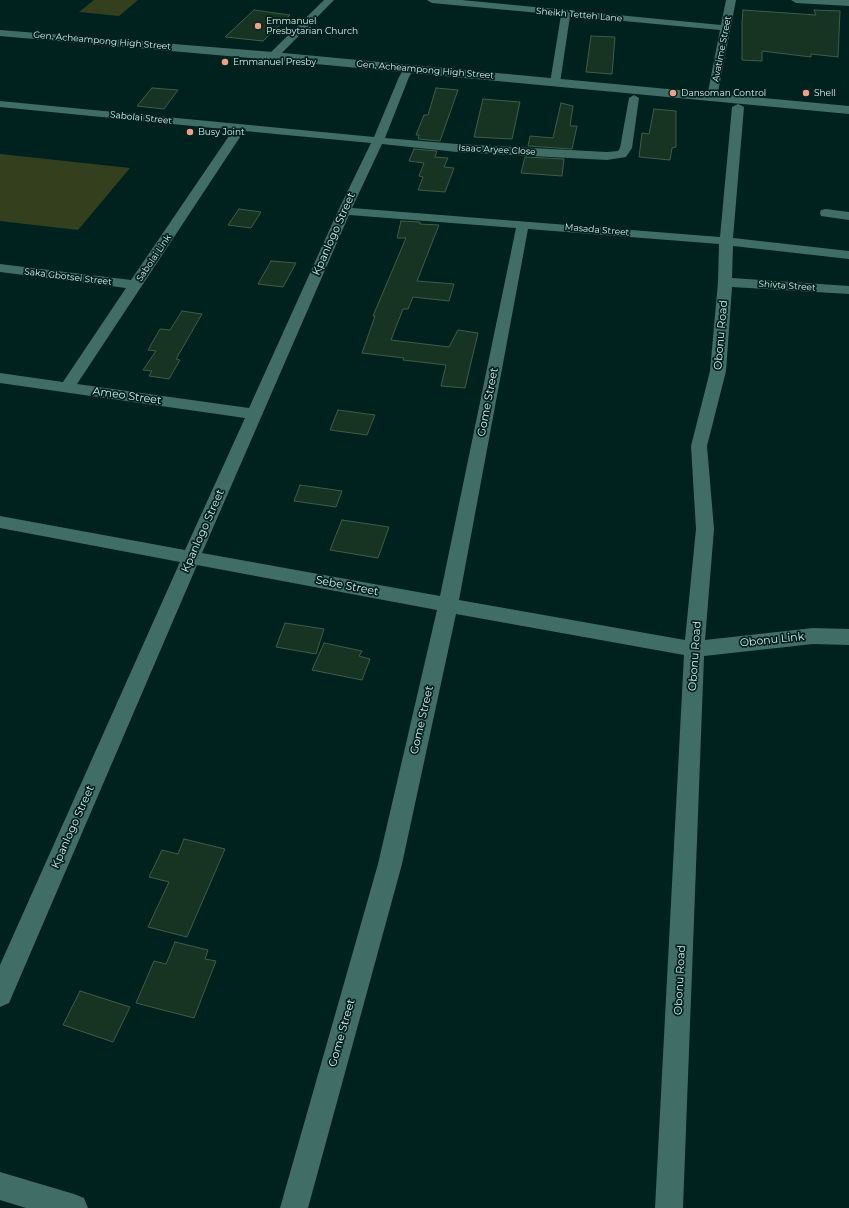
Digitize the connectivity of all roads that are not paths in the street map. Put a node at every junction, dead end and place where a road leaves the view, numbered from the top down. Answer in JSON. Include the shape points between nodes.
{"nodes":[{"id":1,"x":329,"y":0,"type":"edge"},
{"id":2,"x":432,"y":0,"type":"edge"},
{"id":3,"x":731,"y":0,"type":"edge"},
{"id":4,"x":796,"y":0,"type":"edge"},
{"id":5,"x":849,"y":3,"type":"edge"},
{"id":6,"x":566,"y":14,"type":"junction"},
{"id":7,"x":726,"y":28,"type":"junction"},
{"id":8,"x":0,"y":33,"type":"edge"},
{"id":9,"x":0,"y":40,"type":"edge"},
{"id":10,"x":273,"y":56,"type":"junction"},
{"id":11,"x":406,"y":73,"type":"junction"},
{"id":12,"x":555,"y":83,"type":"junction"},
{"id":13,"x":634,"y":98,"type":"junction"},
{"id":14,"x":712,"y":98,"type":"junction"},
{"id":15,"x":0,"y":104,"type":"edge"},
{"id":16,"x":738,"y":108,"type":"junction"},
{"id":17,"x":849,"y":110,"type":"edge"},
{"id":18,"x":849,"y":118,"type":"edge"},
{"id":19,"x":240,"y":128,"type":"junction"},
{"id":20,"x":378,"y":141,"type":"junction"},
{"id":21,"x":344,"y":211,"type":"junction"},
{"id":22,"x":826,"y":213,"type":"dead end"},
{"id":23,"x":849,"y":216,"type":"edge"},
{"id":24,"x":523,"y":224,"type":"junction"},
{"id":25,"x":726,"y":241,"type":"junction"},
{"id":26,"x":849,"y":255,"type":"edge"},
{"id":27,"x":0,"y":268,"type":"edge"},
{"id":28,"x":725,"y":282,"type":"junction"},
{"id":29,"x":136,"y":285,"type":"junction"},
{"id":30,"x":849,"y":290,"type":"edge"},
{"id":31,"x":0,"y":378,"type":"edge"},
{"id":32,"x":67,"y":387,"type":"junction"},
{"id":33,"x":254,"y":414,"type":"junction"},
{"id":34,"x":0,"y":522,"type":"edge"},
{"id":35,"x":191,"y":556,"type":"junction"},
{"id":36,"x":448,"y":605,"type":"junction"},
{"id":37,"x":849,"y":637,"type":"edge"},
{"id":38,"x":694,"y":648,"type":"junction"},
{"id":39,"x":0,"y":994,"type":"edge"},
{"id":40,"x":0,"y":1186,"type":"edge"},
{"id":41,"x":74,"y":1208,"type":"edge"},
{"id":42,"x":294,"y":1208,"type":"edge"},
{"id":43,"x":669,"y":1208,"type":"edge"}],
"edges":[{"from":1,"to":10,"type":"street"},
{"from":2,"to":6,"type":"street","name":"Sheikh Tetteh Lane"},
{"from":3,"to":7,"type":"street","name":"Avatime Street"},
{"from":4,"to":5,"type":"street"},
{"from":6,"to":7,"type":"street","name":"Sheikh Tetteh Lane"},
{"from":6,"to":12,"type":"street"},
{"from":7,"to":14,"type":"street","name":"Avatime Street"},
{"from":8,"to":10,"type":"main road","name":"Gen. Acheampong High Street"},
{"from":9,"to":11,"type":"main road","name":"Gen. Acheampong High Street"},
{"from":10,"to":11,"type":"main road","name":"Gen. Acheampong High Street"},
{"from":11,"to":12,"type":"main road","name":"Gen. Acheampong High Street"},
{"from":11,"to":13,"type":"main road","name":"Gen. Acheampong High Street"},
{"from":11,"to":20,"type":"street","name":"Kpanlogo Street"},
{"from":12,"to":14,"type":"main road","name":"Gen. Acheampong High Street"},
{"from":13,"to":16,"type":"main road","name":"Gen. Acheampong High Street"},
{"from":13,"to":20,"type":"street","name":"Isaac Aryee Close","via":[[626,148],[622,154],[616,156],[456,148]]},
{"from":14,"to":17,"type":"main road","name":"Gen. Acheampong High Street"},
{"from":15,"to":19,"type":"street","name":"Sabolai Street"},
{"from":16,"to":18,"type":"main road","name":"Gen. Acheampong High Street"},
{"from":16,"to":25,"type":"street","name":"Obonu Road"},
{"from":19,"to":20,"type":"street","name":"Sabolai Street"},
{"from":19,"to":29,"type":"street","name":"Sabolai Link"},
{"from":20,"to":21,"type":"street","name":"Kpanlogo Street"},
{"from":21,"to":24,"type":"street","name":"Masada Street"},
{"from":21,"to":33,"type":"street","name":"Kpanlogo Street"},
{"from":22,"to":23,"type":"street"},
{"from":24,"to":25,"type":"street","name":"Masada Street"},
{"from":24,"to":36,"type":"street","name":"Gome Street"},
{"from":25,"to":26,"type":"street","name":"Masada Street"},
{"from":25,"to":28,"type":"street","name":"Obonu Road"},
{"from":27,"to":29,"type":"street","name":"Saka Gbotsei Street"},
{"from":28,"to":30,"type":"street","name":"Shivta Street"},
{"from":28,"to":38,"type":"street","name":"Obonu Road","via":[[718,371],[699,446],[705,529]]},
{"from":29,"to":32,"type":"street","name":"Sabolai Link"},
{"from":31,"to":32,"type":"street","name":"Ameo Street"},
{"from":32,"to":33,"type":"street","name":"Ameo Street"},
{"from":33,"to":35,"type":"street","name":"Kpanlogo Street"},
{"from":34,"to":35,"type":"street","name":"Sebe Street"},
{"from":35,"to":36,"type":"street","name":"Sebe Street"},
{"from":35,"to":39,"type":"street","name":"Kpanlogo Street"},
{"from":36,"to":38,"type":"street","name":"Sebe Street"},
{"from":36,"to":42,"type":"street","name":"Gome Street","via":[[390,864]]},
{"from":37,"to":38,"type":"street","name":"Obonu Link","via":[[813,636]]},
{"from":38,"to":43,"type":"street","name":"Obonu Road"},
{"from":40,"to":41,"type":"street"}]}
